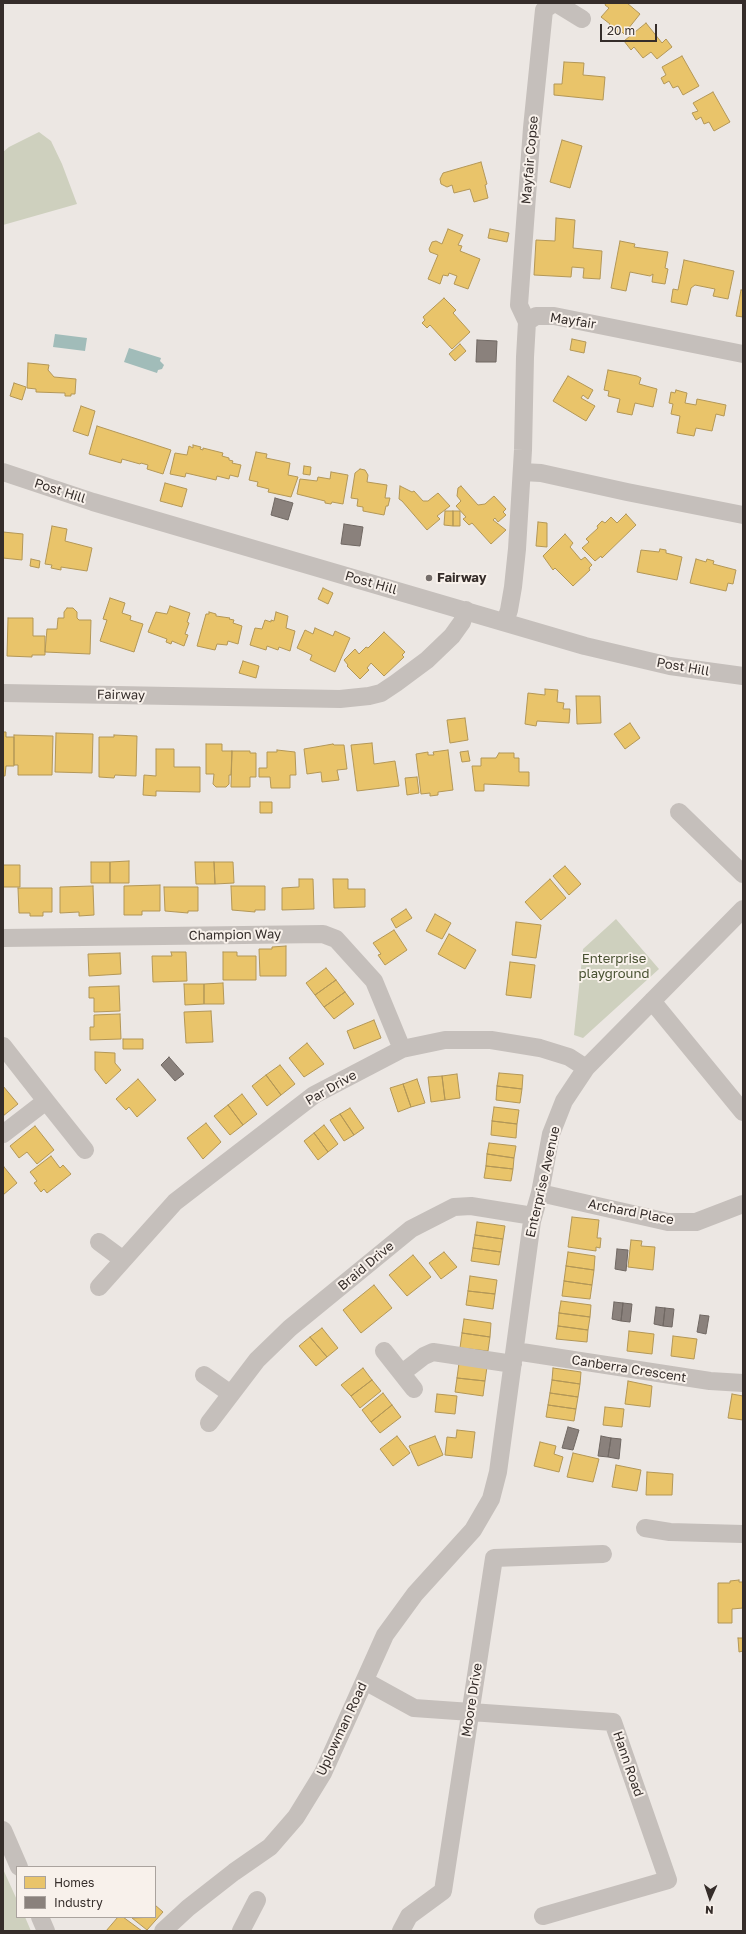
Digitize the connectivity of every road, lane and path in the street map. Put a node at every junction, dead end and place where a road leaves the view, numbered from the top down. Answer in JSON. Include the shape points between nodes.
{"nodes":[{"id":1,"x":555,"y":3,"type":"edge"},
{"id":2,"x":582,"y":19,"type":"dead end"},
{"id":3,"x":527,"y":322,"type":"junction"},
{"id":4,"x":743,"y":354,"type":"edge"},
{"id":5,"x":3,"y":472,"type":"edge"},
{"id":6,"x":522,"y":472,"type":"junction"},
{"id":7,"x":743,"y":515,"type":"edge"},
{"id":8,"x":466,"y":610,"type":"junction"},
{"id":9,"x":505,"y":622,"type":"junction"},
{"id":10,"x":743,"y":676,"type":"edge"},
{"id":11,"x":3,"y":693,"type":"edge"},
{"id":12,"x":679,"y":812,"type":"dead end"},
{"id":13,"x":743,"y":874,"type":"edge"},
{"id":14,"x":743,"y":909,"type":"edge"},
{"id":15,"x":3,"y":938,"type":"edge"},
{"id":16,"x":652,"y":1001,"type":"junction"},
{"id":17,"x":3,"y":1046,"type":"edge"},
{"id":18,"x":402,"y":1049,"type":"junction"},
{"id":19,"x":586,"y":1068,"type":"junction"},
{"id":20,"x":46,"y":1101,"type":"junction"},
{"id":21,"x":743,"y":1112,"type":"edge"},
{"id":22,"x":3,"y":1134,"type":"edge"},
{"id":23,"x":85,"y":1150,"type":"dead end"},
{"id":24,"x":540,"y":1193,"type":"junction"},
{"id":25,"x":743,"y":1204,"type":"edge"},
{"id":26,"x":533,"y":1216,"type":"junction"},
{"id":27,"x":99,"y":1242,"type":"dead end"},
{"id":28,"x":122,"y":1259,"type":"junction"},
{"id":29,"x":98,"y":1287,"type":"dead end"},
{"id":30,"x":384,"y":1351,"type":"dead end"},
{"id":31,"x":514,"y":1357,"type":"junction"},
{"id":32,"x":402,"y":1373,"type":"junction"},
{"id":33,"x":204,"y":1375,"type":"dead end"},
{"id":34,"x":743,"y":1383,"type":"edge"},
{"id":35,"x":414,"y":1389,"type":"dead end"},
{"id":36,"x":231,"y":1394,"type":"junction"},
{"id":37,"x":209,"y":1423,"type":"dead end"},
{"id":38,"x":491,"y":1499,"type":"joint"},
{"id":39,"x":644,"y":1528,"type":"dead end"},
{"id":40,"x":743,"y":1534,"type":"edge"},
{"id":41,"x":603,"y":1554,"type":"dead end"},
{"id":42,"x":365,"y":1681,"type":"junction"},
{"id":43,"x":471,"y":1712,"type":"junction"},
{"id":44,"x":3,"y":1830,"type":"edge"},
{"id":45,"x":19,"y":1866,"type":"edge"},
{"id":46,"x":257,"y":1900,"type":"dead end"},
{"id":47,"x":543,"y":1916,"type":"dead end"},
{"id":48,"x":40,"y":1918,"type":"edge"},
{"id":49,"x":46,"y":1931,"type":"edge"},
{"id":50,"x":163,"y":1931,"type":"edge"},
{"id":51,"x":241,"y":1931,"type":"edge"},
{"id":52,"x":401,"y":1931,"type":"edge"}],
"edges":[{"from":1,"to":2,"type":"street","name":"Mayfair Copse"},
{"from":1,"to":3,"type":"street","name":"Mayfair Copse","via":[[544,10],[532,128],[519,305]]},
{"from":3,"to":4,"type":"street","name":"Mayfair","via":[[536,316],[554,316]]},
{"from":3,"to":6,"type":"street"},
{"from":5,"to":8,"type":"street","name":"Post Hill","via":[[93,502]]},
{"from":6,"to":7,"type":"street","via":[[541,473]]},
{"from":6,"to":9,"type":"street","via":[[513,587]]},
{"from":8,"to":9,"type":"street","name":"Post Hill"},
{"from":8,"to":11,"type":"street","name":"Fairway","via":[[462,622],[452,636],[427,660],[381,693],[369,696],[340,699]]},
{"from":9,"to":10,"type":"street","name":"Post Hill","via":[[585,646],[670,666]]},
{"from":12,"to":13,"type":"street"},
{"from":14,"to":16,"type":"street","name":"Enterprise Avenue"},
{"from":15,"to":18,"type":"street","name":"Champion Way","via":[[323,934],[336,939],[374,981]]},
{"from":16,"to":19,"type":"street","name":"Enterprise Avenue"},
{"from":16,"to":21,"type":"street"},
{"from":17,"to":20,"type":"street"},
{"from":18,"to":19,"type":"street","name":"Par Drive","via":[[445,1040],[492,1040],[540,1048],[568,1057]]},
{"from":18,"to":28,"type":"street","name":"Par Drive","via":[[314,1095],[170,1206]]},
{"from":19,"to":24,"type":"street","name":"Enterprise Avenue","via":[[564,1101],[552,1134]]},
{"from":20,"to":22,"type":"street"},
{"from":20,"to":23,"type":"street"},
{"from":24,"to":25,"type":"street","name":"Archard Place","via":[[668,1222],[696,1222]]},
{"from":24,"to":26,"type":"street","name":"Enterprise Avenue"},
{"from":26,"to":31,"type":"street","name":"Enterprise Avenue"},
{"from":26,"to":36,"type":"street","name":"Braid Drive","via":[[471,1206],[454,1207],[412,1229],[290,1328],[256,1360]]},
{"from":27,"to":28,"type":"street"},
{"from":28,"to":29,"type":"street","name":"Par Drive"},
{"from":30,"to":32,"type":"street"},
{"from":31,"to":32,"type":"street","name":"Canberra Crescent","via":[[433,1352]]},
{"from":31,"to":34,"type":"street","name":"Canberra Crescent"},
{"from":31,"to":38,"type":"street","name":"Enterprise Avenue","via":[[498,1472]]},
{"from":32,"to":35,"type":"street"},
{"from":33,"to":36,"type":"street"},
{"from":36,"to":37,"type":"street","name":"Braid Drive"},
{"from":38,"to":42,"type":"street","name":"Uplowman Road","via":[[473,1530],[415,1594],[385,1635]]},
{"from":39,"to":40,"type":"street","via":[[670,1532]]},
{"from":41,"to":43,"type":"street","name":"Moore Drive","via":[[494,1558]]},
{"from":42,"to":43,"type":"street","name":"Hann Road","via":[[414,1708]]},
{"from":42,"to":50,"type":"street","name":"Uplowman Road","via":[[323,1773],[296,1817],[270,1847],[188,1908]]},
{"from":43,"to":47,"type":"street","name":"Hann Road","via":[[613,1722],[668,1880]]},
{"from":43,"to":52,"type":"street","name":"Moore Drive","via":[[443,1891],[409,1916]]},
{"from":44,"to":45,"type":"street"},
{"from":46,"to":51,"type":"street"},
{"from":48,"to":49,"type":"street"}]}
